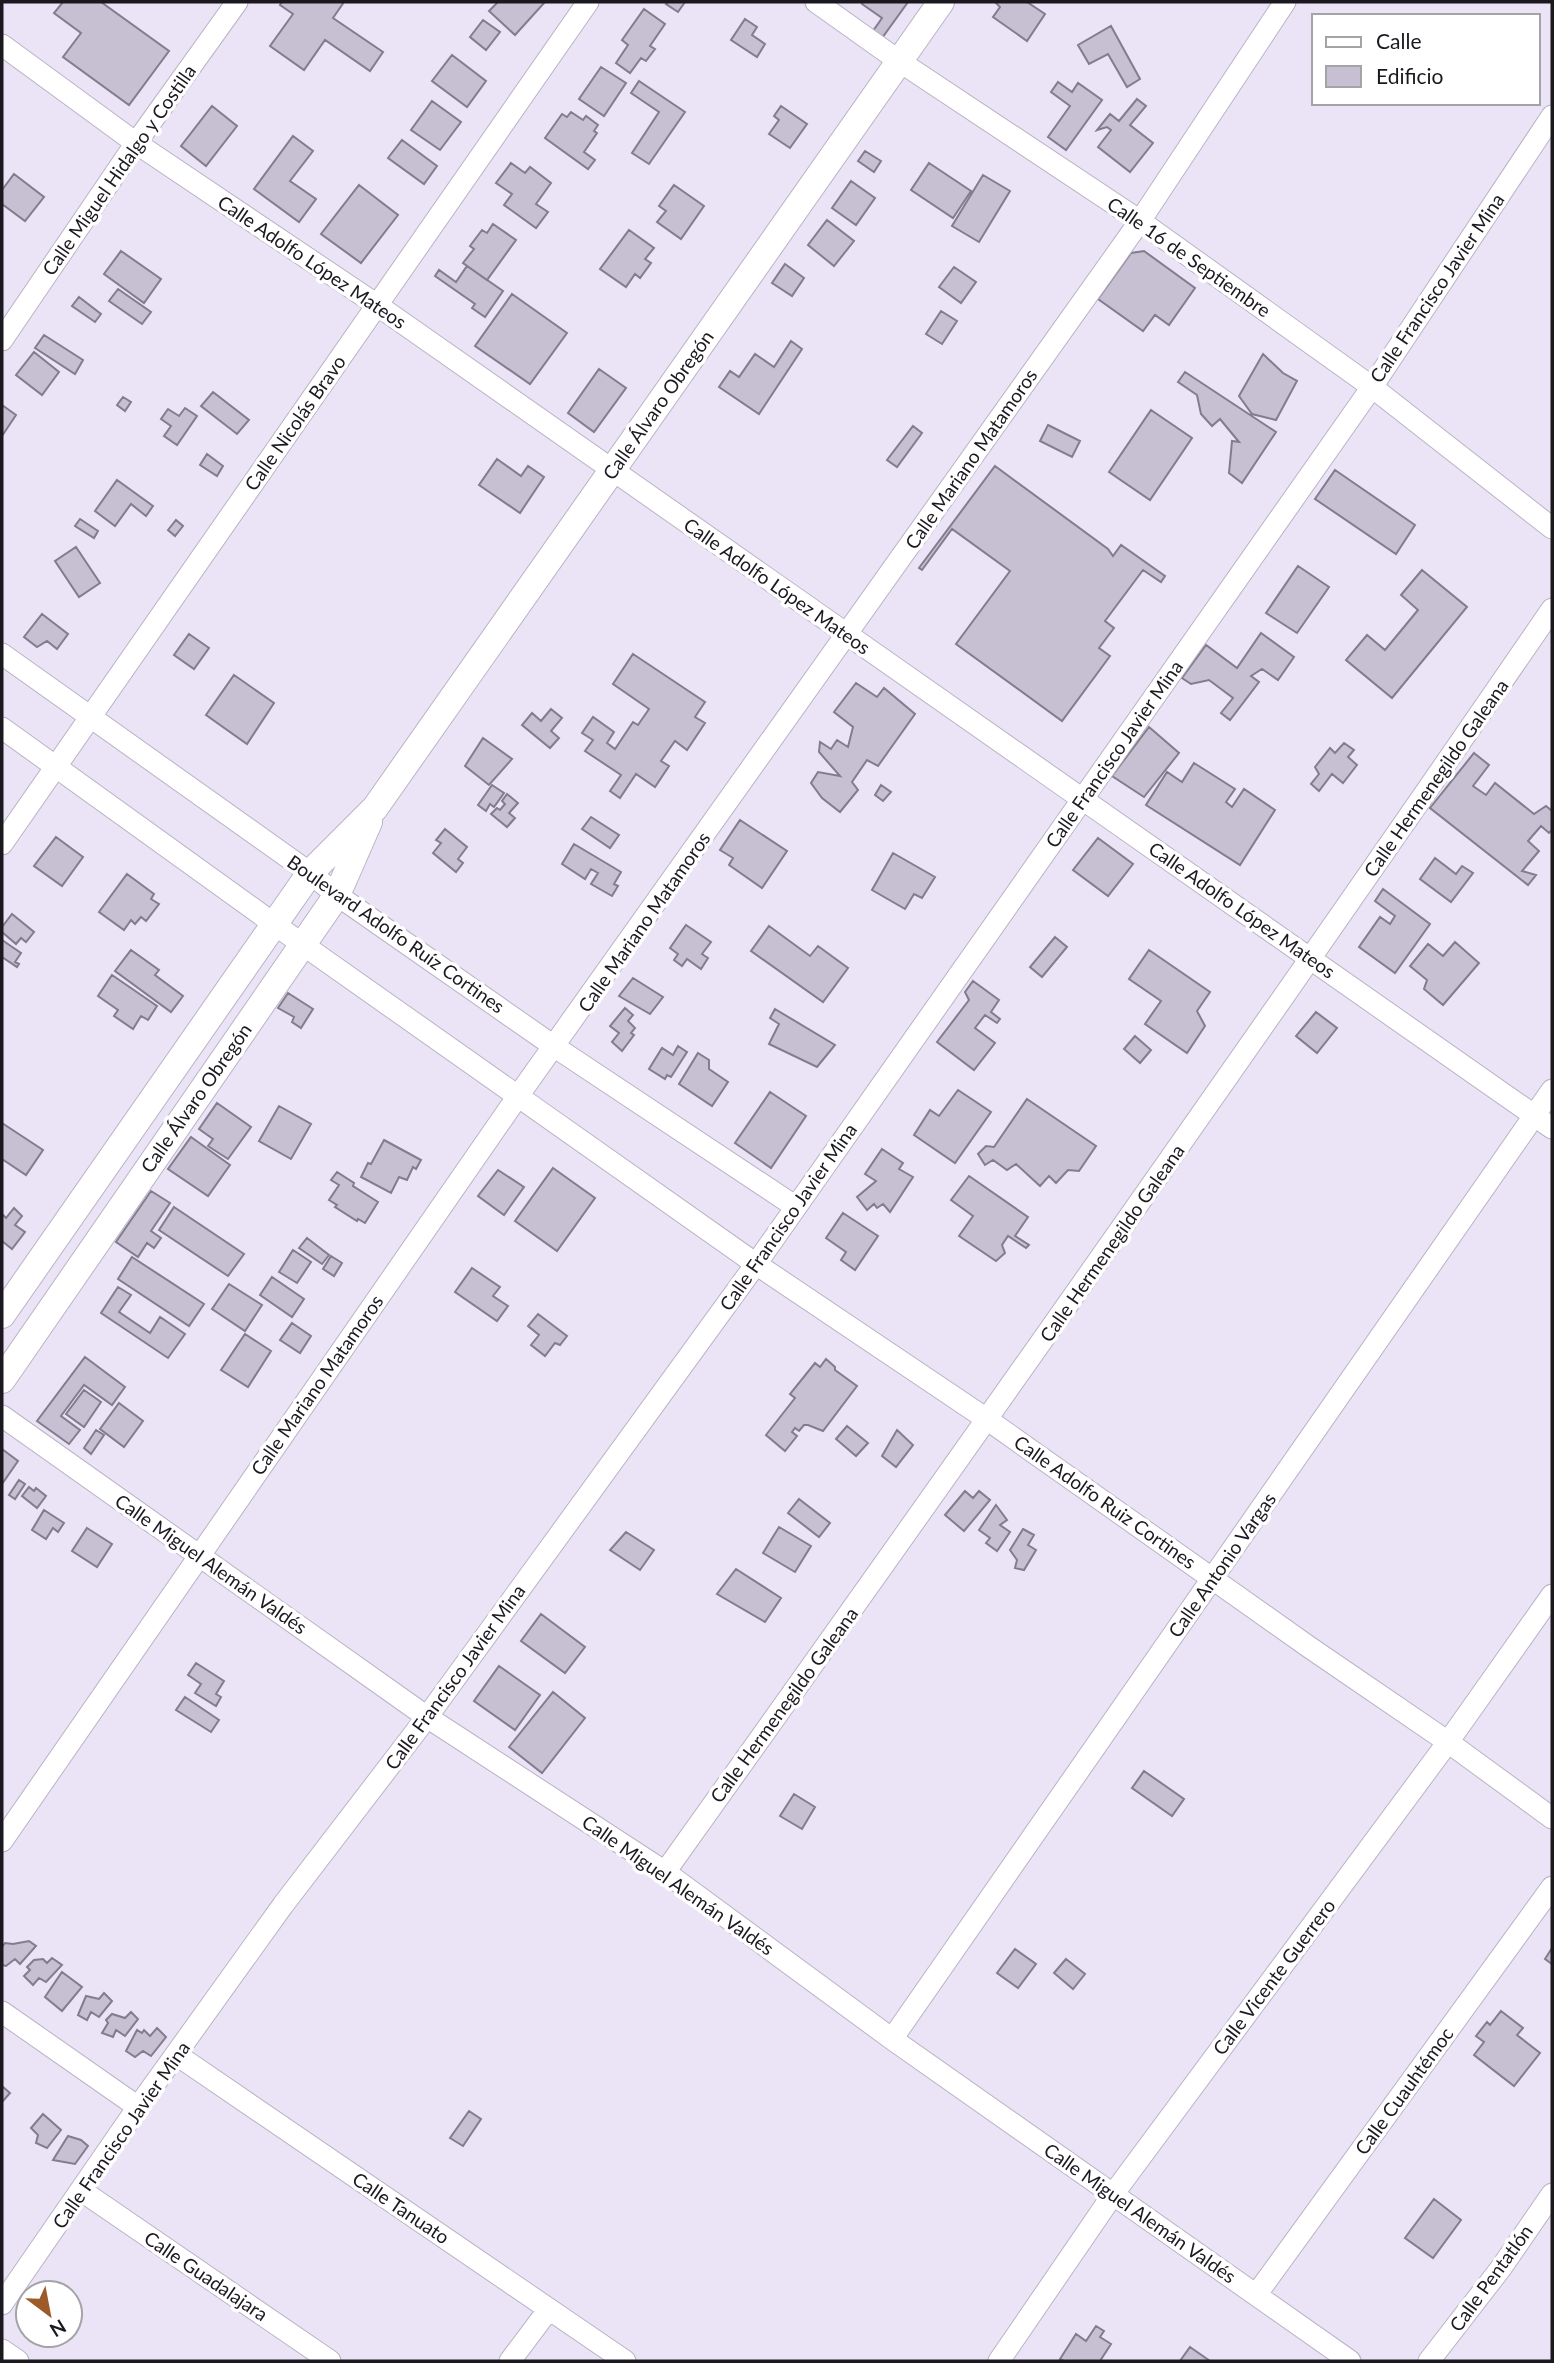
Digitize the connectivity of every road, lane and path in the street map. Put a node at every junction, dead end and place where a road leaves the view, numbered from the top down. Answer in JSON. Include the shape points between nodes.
{"nodes":[{"id":1,"x":237,"y":2,"type":"edge"},
{"id":2,"x":588,"y":2,"type":"edge"},
{"id":3,"x":816,"y":2,"type":"edge"},
{"id":4,"x":941,"y":2,"type":"edge"},
{"id":5,"x":1285,"y":2,"type":"edge"},
{"id":6,"x":2,"y":45,"type":"edge"},
{"id":7,"x":899,"y":61,"type":"junction"},
{"id":8,"x":1552,"y":116,"type":"edge"},
{"id":9,"x":136,"y":143,"type":"junction"},
{"id":10,"x":1140,"y":221,"type":"junction"},
{"id":11,"x":377,"y":304,"type":"junction"},
{"id":12,"x":2,"y":340,"type":"edge"},
{"id":13,"x":1371,"y":387,"type":"junction"},
{"id":14,"x":612,"y":470,"type":"junction"},
{"id":15,"x":1552,"y":528,"type":"edge"},
{"id":16,"x":1552,"y":609,"type":"edge"},
{"id":17,"x":846,"y":635,"type":"junction"},
{"id":18,"x":2,"y":654,"type":"edge"},
{"id":19,"x":90,"y":717,"type":"junction"},
{"id":20,"x":2,"y":728,"type":"edge"},
{"id":21,"x":56,"y":766,"type":"junction"},
{"id":22,"x":1082,"y":799,"type":"junction"},
{"id":23,"x":375,"y":808,"type":"junction"},
{"id":24,"x":2,"y":844,"type":"edge"},
{"id":25,"x":310,"y":873,"type":"junction"},
{"id":26,"x":337,"y":895,"type":"junction"},
{"id":27,"x":275,"y":924,"type":"junction"},
{"id":28,"x":303,"y":944,"type":"junction"},
{"id":29,"x":1312,"y":959,"type":"junction"},
{"id":30,"x":555,"y":1047,"type":"junction"},
{"id":31,"x":1552,"y":1090,"type":"edge"},
{"id":32,"x":518,"y":1096,"type":"junction"},
{"id":33,"x":1535,"y":1115,"type":"junction"},
{"id":34,"x":1552,"y":1128,"type":"edge"},
{"id":35,"x":796,"y":1207,"type":"junction"},
{"id":36,"x":756,"y":1264,"type":"junction"},
{"id":37,"x":2,"y":1315,"type":"edge"},
{"id":38,"x":2,"y":1380,"type":"edge"},
{"id":39,"x":2,"y":1416,"type":"edge"},
{"id":40,"x":988,"y":1420,"type":"junction"},
{"id":41,"x":198,"y":1556,"type":"junction"},
{"id":42,"x":1213,"y":1578,"type":"junction"},
{"id":43,"x":1552,"y":1595,"type":"edge"},
{"id":44,"x":427,"y":1717,"type":"junction"},
{"id":45,"x":1448,"y":1742,"type":"junction"},
{"id":46,"x":1552,"y":1818,"type":"edge"},
{"id":47,"x":2,"y":1841,"type":"edge"},
{"id":48,"x":665,"y":1872,"type":"junction"},
{"id":49,"x":1552,"y":1887,"type":"edge"},
{"id":50,"x":2,"y":2012,"type":"edge"},
{"id":51,"x":892,"y":2039,"type":"junction"},
{"id":52,"x":177,"y":2055,"type":"junction"},
{"id":53,"x":138,"y":2107,"type":"junction"},
{"id":54,"x":82,"y":2191,"type":"junction"},
{"id":55,"x":1114,"y":2193,"type":"junction"},
{"id":56,"x":1552,"y":2194,"type":"edge"},
{"id":57,"x":1256,"y":2295,"type":"junction"},
{"id":58,"x":2,"y":2304,"type":"edge"},
{"id":59,"x":548,"y":2309,"type":"junction"},
{"id":60,"x":2,"y":2350,"type":"edge"},
{"id":61,"x":19,"y":2361,"type":"edge"},
{"id":62,"x":330,"y":2361,"type":"edge"},
{"id":63,"x":510,"y":2361,"type":"edge"},
{"id":64,"x":625,"y":2361,"type":"edge"},
{"id":65,"x":999,"y":2361,"type":"edge"},
{"id":66,"x":1350,"y":2361,"type":"edge"},
{"id":67,"x":1429,"y":2361,"type":"edge"}],
"edges":[{"from":1,"to":9,"type":"street","name":"Calle Miguel Hidalgo y Costilla"},
{"from":2,"to":11,"type":"street","name":"Calle Nicolás Bravo"},
{"from":3,"to":7,"type":"street","name":"Calle 16 de Septiembre"},
{"from":4,"to":7,"type":"street","name":"Calle Álvaro Obregón"},
{"from":5,"to":10,"type":"street","name":"Calle Mariano Matamoros"},
{"from":6,"to":9,"type":"street","name":"Calle Adolfo López Mateos"},
{"from":7,"to":10,"type":"street","name":"Calle 16 de Septiembre"},
{"from":7,"to":14,"type":"street","name":"Calle Álvaro Obregón"},
{"from":8,"to":13,"type":"street","name":"Calle Francisco Javier Mina"},
{"from":9,"to":11,"type":"street","name":"Calle Adolfo López Mateos"},
{"from":9,"to":12,"type":"street","name":"Calle Miguel Hidalgo y Costilla"},
{"from":10,"to":13,"type":"street","name":"Calle 16 de Septiembre"},
{"from":10,"to":17,"type":"street","name":"Calle Mariano Matamoros"},
{"from":11,"to":14,"type":"street","name":"Calle Adolfo López Mateos"},
{"from":11,"to":19,"type":"street","name":"Calle Nicolás Bravo"},
{"from":13,"to":15,"type":"street","name":"Calle 16 de Septiembre"},
{"from":13,"to":22,"type":"street","name":"Calle Francisco Javier Mina"},
{"from":14,"to":17,"type":"street","name":"Calle Adolfo López Mateos"},
{"from":14,"to":23,"type":"street","name":"Calle Álvaro Obregón"},
{"from":16,"to":29,"type":"street","name":"Calle Hermenegildo Galeana"},
{"from":17,"to":22,"type":"street","name":"Calle Adolfo López Mateos"},
{"from":17,"to":30,"type":"street","name":"Calle Mariano Matamoros"},
{"from":18,"to":19,"type":"street","name":"Boulevard Adolfo Ruíz Cortines"},
{"from":19,"to":21,"type":"street","name":"Calle Nicolás Bravo"},
{"from":19,"to":25,"type":"street","name":"Boulevard Adolfo Ruíz Cortines"},
{"from":20,"to":21,"type":"street"},
{"from":21,"to":24,"type":"street","name":"Calle Nicolás Bravo"},
{"from":21,"to":27,"type":"street"},
{"from":22,"to":29,"type":"street","name":"Calle Adolfo López Mateos"},
{"from":22,"to":35,"type":"street","name":"Calle Francisco Javier Mina"},
{"from":23,"to":25,"type":"street","name":"Calle Álvaro Obregón"},
{"from":23,"to":26,"type":"street","name":"Calle Álvaro Obregón"},
{"from":25,"to":26,"type":"street","name":"Boulevard Adolfo Ruíz Cortines"},
{"from":25,"to":27,"type":"street","name":"Calle Álvaro Obregón"},
{"from":26,"to":28,"type":"street","name":"Calle Álvaro Obregón"},
{"from":26,"to":30,"type":"street","name":"Boulevard Adolfo Ruíz Cortines"},
{"from":27,"to":28,"type":"street"},
{"from":27,"to":37,"type":"street","name":"Calle Álvaro Obregón"},
{"from":28,"to":32,"type":"street","name":"Calle Adolfo Ruiz Cortines"},
{"from":28,"to":38,"type":"street","name":"Calle Álvaro Obregón"},
{"from":29,"to":33,"type":"street","name":"Calle Adolfo López Mateos"},
{"from":29,"to":40,"type":"street","name":"Calle Hermenegildo Galeana"},
{"from":30,"to":32,"type":"street","name":"Calle Mariano Matamoros"},
{"from":30,"to":35,"type":"street","name":"Boulevard Adolfo Ruíz Cortines"},
{"from":31,"to":33,"type":"street","name":"Calle Antonio Vargas"},
{"from":32,"to":36,"type":"street","name":"Calle Adolfo Ruiz Cortines"},
{"from":32,"to":41,"type":"street","name":"Calle Mariano Matamoros"},
{"from":33,"to":34,"type":"street","name":"Calle Adolfo López Mateos"},
{"from":33,"to":42,"type":"street","name":"Calle Antonio Vargas"},
{"from":35,"to":36,"type":"street","name":"Calle Francisco Javier Mina"},
{"from":36,"to":40,"type":"street","name":"Calle Adolfo Ruiz Cortines"},
{"from":36,"to":44,"type":"street","name":"Calle Francisco Javier Mina"},
{"from":39,"to":41,"type":"street","name":"Calle Miguel Alemán Valdés"},
{"from":40,"to":42,"type":"street","name":"Calle Adolfo Ruiz Cortines"},
{"from":40,"to":48,"type":"street","name":"Calle Hermenegildo Galeana"},
{"from":41,"to":44,"type":"street","name":"Calle Miguel Alemán Valdés"},
{"from":41,"to":47,"type":"street","name":"Calle Mariano Matamoros"},
{"from":42,"to":45,"type":"street","name":"Calle Adolfo Ruiz Cortines"},
{"from":42,"to":51,"type":"street","name":"Calle Antonio Vargas"},
{"from":43,"to":45,"type":"street","name":"Calle Vicente Guerrero"},
{"from":44,"to":48,"type":"street","name":"Calle Miguel Alemán Valdés"},
{"from":44,"to":52,"type":"street","name":"Calle Francisco Javier Mina","via":[[283,1905]]},
{"from":45,"to":46,"type":"street","name":"Calle Adolfo Ruiz Cortines"},
{"from":45,"to":55,"type":"street","name":"Calle Vicente Guerrero"},
{"from":48,"to":51,"type":"street","name":"Calle Miguel Alemán Valdés"},
{"from":49,"to":57,"type":"street","name":"Calle Cuauhtémoc"},
{"from":50,"to":53,"type":"street"},
{"from":51,"to":55,"type":"street","name":"Calle Miguel Alemán Valdés"},
{"from":52,"to":53,"type":"street","name":"Calle Francisco Javier Mina"},
{"from":52,"to":59,"type":"street","name":"Calle Tanuato"},
{"from":53,"to":54,"type":"street","name":"Calle Francisco Javier Mina"},
{"from":54,"to":58,"type":"street","name":"Calle Francisco Javier Mina"},
{"from":54,"to":62,"type":"street","name":"Calle Guadalajara"},
{"from":55,"to":57,"type":"street","name":"Calle Miguel Alemán Valdés"},
{"from":55,"to":65,"type":"street","name":"Calle Vicente Guerrero"},
{"from":56,"to":67,"type":"street","name":"Calle Pentatlón"},
{"from":57,"to":66,"type":"street","name":"Calle Miguel Alemán Valdés"},
{"from":59,"to":63,"type":"street"},
{"from":59,"to":64,"type":"street","name":"Calle Tanuato"},
{"from":60,"to":61,"type":"street"}]}
